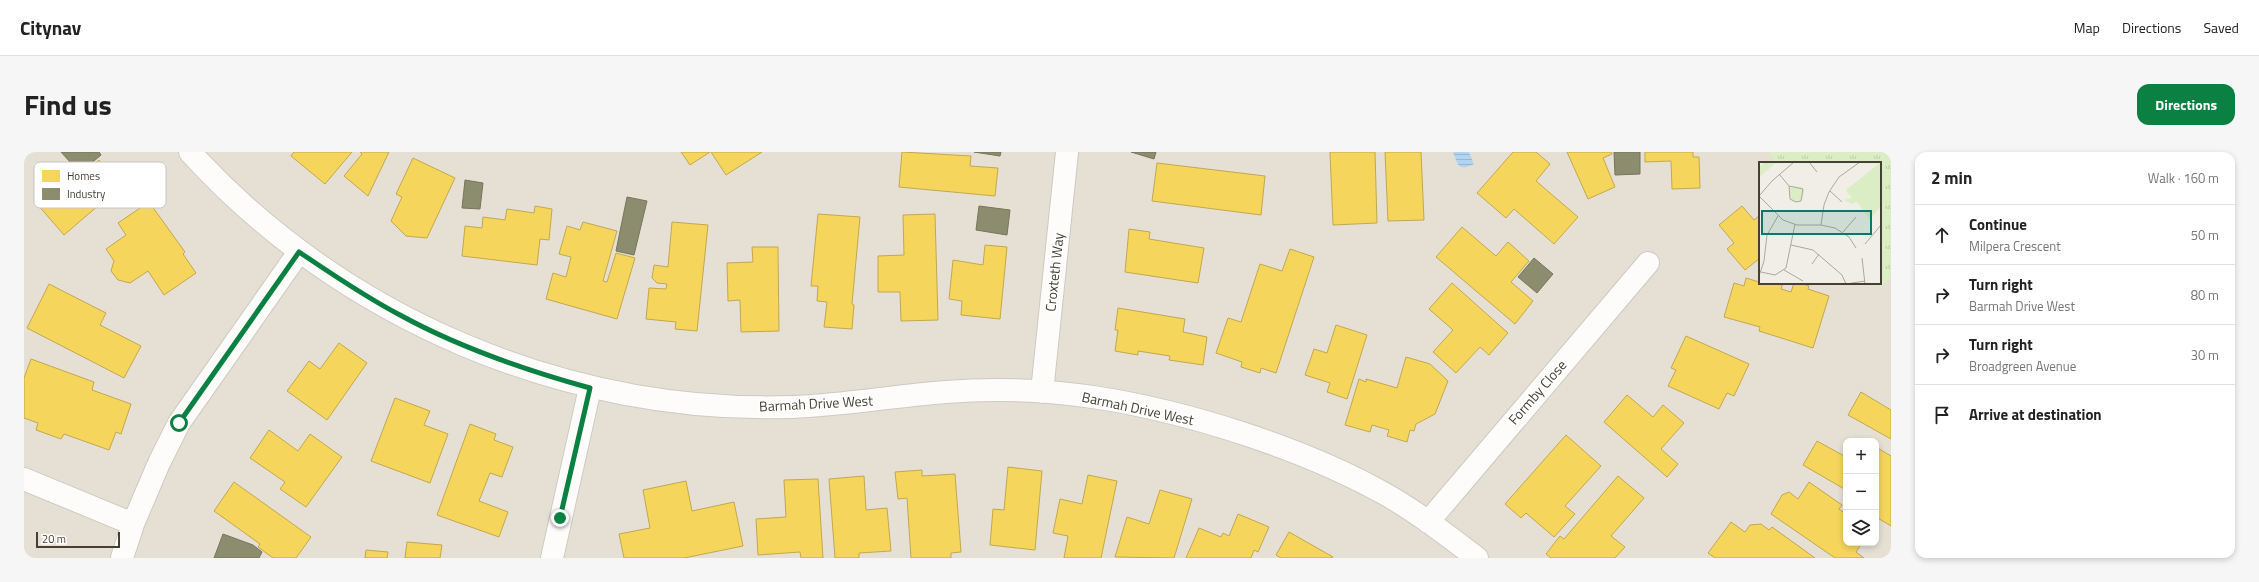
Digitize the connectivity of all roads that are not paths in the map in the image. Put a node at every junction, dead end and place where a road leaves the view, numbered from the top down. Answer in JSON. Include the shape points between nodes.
{"nodes":[{"id":1,"x":190,"y":152,"type":"edge"},
{"id":2,"x":1067,"y":152,"type":"edge"},
{"id":3,"x":299,"y":252,"type":"junction"},
{"id":4,"x":1648,"y":263,"type":"dead end"},
{"id":5,"x":590,"y":388,"type":"junction"},
{"id":6,"x":1042,"y":392,"type":"junction"},
{"id":7,"x":24,"y":479,"type":"edge"},
{"id":8,"x":1428,"y":522,"type":"junction"},
{"id":9,"x":133,"y":524,"type":"junction"},
{"id":10,"x":122,"y":558,"type":"edge"},
{"id":11,"x":552,"y":558,"type":"edge"},
{"id":12,"x":1477,"y":558,"type":"edge"}],
"edges":[{"from":1,"to":3,"type":"street","name":"Barmah Drive West","via":[[228,193]]},
{"from":2,"to":6,"type":"street","name":"Croxteth Way"},
{"from":3,"to":5,"type":"street","name":"Barmah Drive West","via":[[400,315],[450,339],[537,372]]},
{"from":3,"to":9,"type":"street","via":[[179,423]]},
{"from":4,"to":8,"type":"street","name":"Formby Close"},
{"from":5,"to":6,"type":"street","name":"Barmah Drive West","via":[[682,403],[740,407],[792,407],[946,392]]},
{"from":5,"to":11,"type":"street"},
{"from":6,"to":8,"type":"street","name":"Barmah Drive West","via":[[1093,397],[1188,417],[1286,449],[1385,494]]},
{"from":7,"to":9,"type":"street"},
{"from":8,"to":12,"type":"street","name":"Barmah Drive West"},
{"from":9,"to":10,"type":"street"}]}
